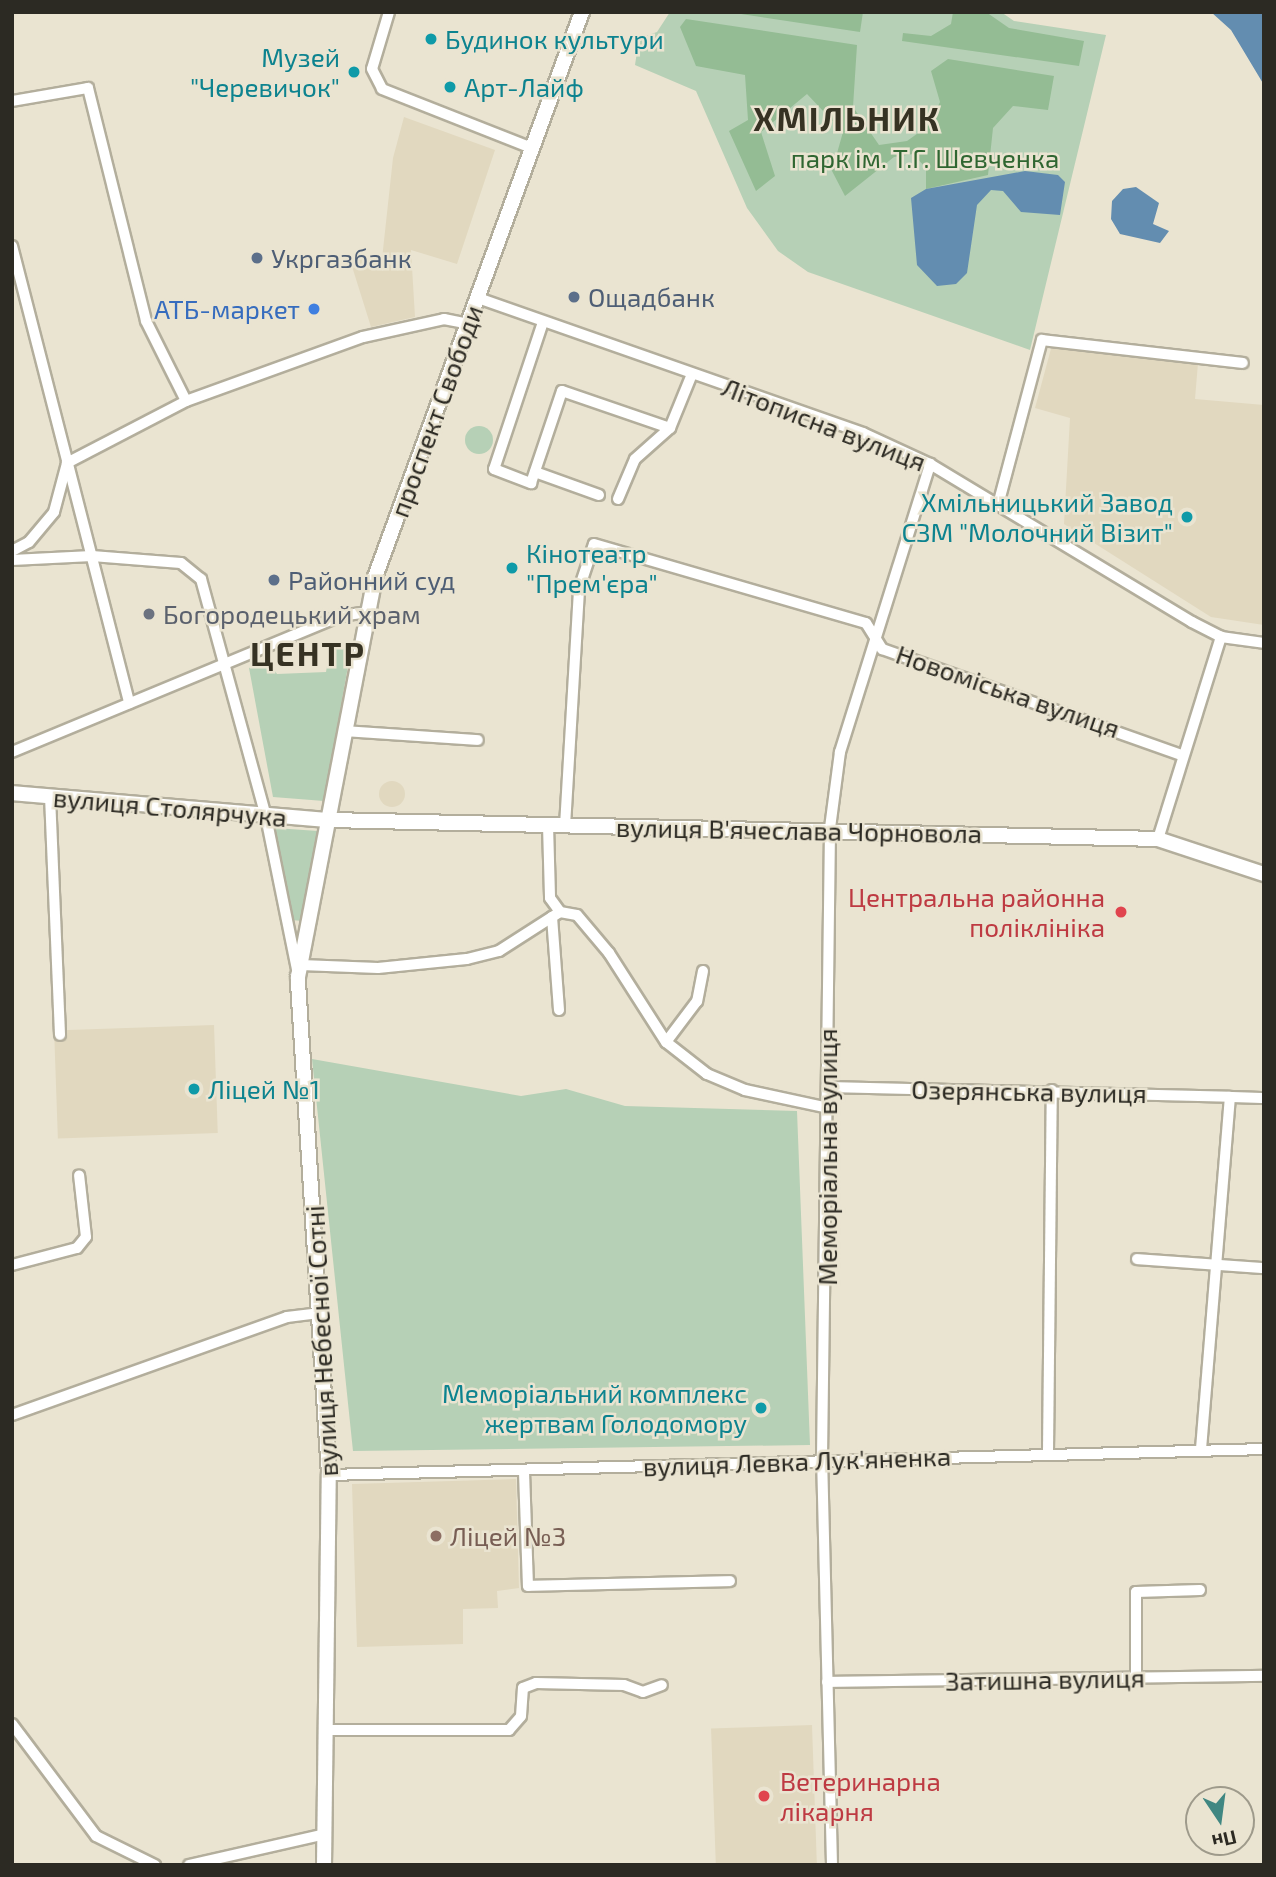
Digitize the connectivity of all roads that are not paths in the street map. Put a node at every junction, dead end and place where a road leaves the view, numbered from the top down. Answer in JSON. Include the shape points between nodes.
{"nodes":[{"id":1,"x":389,"y":12,"type":"edge"},
{"id":2,"x":582,"y":12,"type":"edge"},
{"id":3,"x":12,"y":101,"type":"edge"},
{"id":4,"x":529,"y":147,"type":"junction"},
{"id":5,"x":12,"y":246,"type":"edge"},
{"id":6,"x":478,"y":298,"type":"junction"},
{"id":7,"x":543,"y":322,"type":"junction"},
{"id":8,"x":464,"y":323,"type":"junction"},
{"id":9,"x":1242,"y":363,"type":"dead end"},
{"id":10,"x":692,"y":374,"type":"junction"},
{"id":11,"x":186,"y":401,"type":"junction"},
{"id":12,"x":670,"y":428,"type":"junction"},
{"id":13,"x":67,"y":463,"type":"junction"},
{"id":14,"x":930,"y":464,"type":"junction"},
{"id":15,"x":535,"y":472,"type":"junction"},
{"id":16,"x":599,"y":495,"type":"dead end"},
{"id":17,"x":618,"y":499,"type":"dead end"},
{"id":18,"x":998,"y":505,"type":"junction"},
{"id":19,"x":12,"y":551,"type":"edge"},
{"id":20,"x":92,"y":556,"type":"junction"},
{"id":21,"x":12,"y":560,"type":"edge"},
{"id":22,"x":367,"y":611,"type":"junction"},
{"id":23,"x":875,"y":637,"type":"junction"},
{"id":24,"x":1221,"y":637,"type":"junction"},
{"id":25,"x":1264,"y":643,"type":"edge"},
{"id":26,"x":227,"y":665,"type":"junction"},
{"id":27,"x":129,"y":703,"type":"junction"},
{"id":28,"x":345,"y":731,"type":"junction"},
{"id":29,"x":478,"y":740,"type":"dead end"},
{"id":30,"x":12,"y":752,"type":"edge"},
{"id":31,"x":1181,"y":755,"type":"junction"},
{"id":32,"x":12,"y":793,"type":"edge"},
{"id":33,"x":50,"y":796,"type":"junction"},
{"id":34,"x":266,"y":817,"type":"junction"},
{"id":35,"x":328,"y":820,"type":"junction"},
{"id":36,"x":548,"y":825,"type":"junction"},
{"id":37,"x":565,"y":826,"type":"junction"},
{"id":38,"x":830,"y":828,"type":"junction"},
{"id":39,"x":1158,"y":839,"type":"junction"},
{"id":40,"x":1264,"y":874,"type":"edge"},
{"id":41,"x":556,"y":914,"type":"junction"},
{"id":42,"x":300,"y":971,"type":"junction"},
{"id":43,"x":703,"y":971,"type":"dead end"},
{"id":44,"x":559,"y":1010,"type":"dead end"},
{"id":45,"x":60,"y":1035,"type":"dead end"},
{"id":46,"x":666,"y":1042,"type":"junction"},
{"id":47,"x":828,"y":1087,"type":"junction"},
{"id":48,"x":1052,"y":1090,"type":"junction"},
{"id":49,"x":1230,"y":1097,"type":"junction"},
{"id":50,"x":1264,"y":1098,"type":"edge"},
{"id":51,"x":828,"y":1108,"type":"junction"},
{"id":52,"x":79,"y":1175,"type":"dead end"},
{"id":53,"x":1137,"y":1259,"type":"dead end"},
{"id":54,"x":12,"y":1265,"type":"edge"},
{"id":55,"x":1218,"y":1265,"type":"junction"},
{"id":56,"x":1264,"y":1268,"type":"edge"},
{"id":57,"x":321,"y":1313,"type":"junction"},
{"id":58,"x":12,"y":1415,"type":"edge"},
{"id":59,"x":1200,"y":1449,"type":"junction"},
{"id":60,"x":1264,"y":1449,"type":"edge"},
{"id":61,"x":1048,"y":1452,"type":"junction"},
{"id":62,"x":822,"y":1458,"type":"junction"},
{"id":63,"x":524,"y":1472,"type":"junction"},
{"id":64,"x":329,"y":1475,"type":"junction"},
{"id":65,"x":730,"y":1581,"type":"dead end"},
{"id":66,"x":1200,"y":1590,"type":"dead end"},
{"id":67,"x":1264,"y":1676,"type":"edge"},
{"id":68,"x":1136,"y":1677,"type":"junction"},
{"id":69,"x":827,"y":1682,"type":"junction"},
{"id":70,"x":662,"y":1685,"type":"dead end"},
{"id":71,"x":12,"y":1713,"type":"edge"},
{"id":72,"x":13,"y":1725,"type":"edge"},
{"id":73,"x":326,"y":1730,"type":"junction"},
{"id":74,"x":325,"y":1834,"type":"junction"},
{"id":75,"x":155,"y":1865,"type":"edge"},
{"id":76,"x":189,"y":1865,"type":"edge"},
{"id":77,"x":324,"y":1865,"type":"edge"},
{"id":78,"x":832,"y":1865,"type":"edge"}],
"edges":[{"from":1,"to":4,"type":"street","via":[[372,69],[382,89]]},
{"from":2,"to":4,"type":"street","name":"проспект Свободи"},
{"from":3,"to":11,"type":"street","via":[[88,88],[146,321]]},
{"from":4,"to":6,"type":"street","name":"проспект Свободи"},
{"from":5,"to":13,"type":"street"},
{"from":6,"to":7,"type":"street","name":"Літописна вулиця"},
{"from":6,"to":8,"type":"street","name":"проспект Свободи"},
{"from":7,"to":10,"type":"street","name":"Літописна вулиця"},
{"from":7,"to":15,"type":"street","via":[[494,469],[531,483]]},
{"from":8,"to":11,"type":"street","via":[[444,319],[363,337]]},
{"from":8,"to":22,"type":"street","name":"проспект Свободи"},
{"from":9,"to":18,"type":"street","via":[[1042,340]]},
{"from":10,"to":12,"type":"street"},
{"from":10,"to":14,"type":"street","name":"Літописна вулиця","via":[[863,433]]},
{"from":11,"to":13,"type":"street"},
{"from":12,"to":15,"type":"street","via":[[562,391]]},
{"from":12,"to":17,"type":"street","via":[[635,459]]},
{"from":13,"to":19,"type":"street","via":[[54,512],[29,542]]},
{"from":13,"to":20,"type":"street"},
{"from":14,"to":18,"type":"street","name":"Літописна вулиця"},
{"from":14,"to":23,"type":"street","name":"Меморіальна вулиця"},
{"from":15,"to":16,"type":"street"},
{"from":18,"to":24,"type":"street","name":"Літописна вулиця"},
{"from":20,"to":21,"type":"street"},
{"from":20,"to":26,"type":"street","via":[[192,568]]},
{"from":20,"to":27,"type":"street"},
{"from":22,"to":26,"type":"street","via":[[340,616]]},
{"from":22,"to":28,"type":"street","name":"проспект Свободи"},
{"from":23,"to":31,"type":"street","name":"Новоміська вулиця","via":[[883,649]]},
{"from":23,"to":37,"type":"street","name":"Новоміська вулиця","via":[[866,623],[594,544],[579,589]]},
{"from":23,"to":38,"type":"street","name":"Меморіальна вулиця","via":[[840,752]]},
{"from":24,"to":25,"type":"street"},
{"from":24,"to":31,"type":"street"},
{"from":26,"to":27,"type":"street"},
{"from":26,"to":34,"type":"street"},
{"from":27,"to":30,"type":"street"},
{"from":28,"to":29,"type":"street"},
{"from":28,"to":35,"type":"street","name":"проспект Свободи"},
{"from":31,"to":39,"type":"street"},
{"from":32,"to":33,"type":"street","name":"вулиця Столярчука"},
{"from":33,"to":34,"type":"street","name":"вулиця Столярчука"},
{"from":33,"to":45,"type":"street"},
{"from":34,"to":35,"type":"street","name":"вулиця Столярчука"},
{"from":34,"to":42,"type":"street"},
{"from":35,"to":36,"type":"street","name":"вулиця В'ячеслава Чорновола"},
{"from":35,"to":42,"type":"street","name":"вулиця Небесної Сотні"},
{"from":36,"to":37,"type":"street","name":"вулиця В'ячеслава Чорновола"},
{"from":36,"to":41,"type":"street","via":[[550,898]]},
{"from":37,"to":38,"type":"street","name":"вулиця В'ячеслава Чорновола"},
{"from":38,"to":39,"type":"street","name":"вулиця В'ячеслава Чорновола"},
{"from":38,"to":47,"type":"street","name":"Меморіальна вулиця"},
{"from":39,"to":40,"type":"street","name":"вулиця В'ячеслава Чорновола"},
{"from":41,"to":42,"type":"street","via":[[499,951],[467,959]]},
{"from":41,"to":44,"type":"street"},
{"from":41,"to":46,"type":"street","via":[[577,915],[609,953]]},
{"from":42,"to":57,"type":"street","name":"вулиця Небесної Сотні"},
{"from":43,"to":46,"type":"street","via":[[697,1000]]},
{"from":46,"to":51,"type":"street","via":[[707,1074],[745,1090]]},
{"from":47,"to":48,"type":"street","name":"Озерянська вулиця"},
{"from":47,"to":51,"type":"street","name":"Меморіальна вулиця"},
{"from":48,"to":49,"type":"street","name":"Озерянська вулиця"},
{"from":48,"to":61,"type":"street"},
{"from":49,"to":50,"type":"street","name":"Озерянська вулиця"},
{"from":49,"to":55,"type":"street"},
{"from":51,"to":62,"type":"street","name":"Меморіальна вулиця"},
{"from":52,"to":54,"type":"street","via":[[86,1237],[77,1248]]},
{"from":53,"to":55,"type":"street"},
{"from":55,"to":56,"type":"street"},
{"from":55,"to":59,"type":"street"},
{"from":57,"to":58,"type":"street","via":[[287,1317]]},
{"from":57,"to":64,"type":"street","name":"вулиця Небесної Сотні"},
{"from":59,"to":60,"type":"street","name":"вулиця Левка Лук'яненка"},
{"from":59,"to":61,"type":"street","name":"вулиця Левка Лук'яненка"},
{"from":61,"to":62,"type":"street","name":"вулиця Левка Лук'яненка"},
{"from":62,"to":63,"type":"street","name":"вулиця Левка Лук'яненка"},
{"from":62,"to":69,"type":"street","name":"Меморіальна вулиця"},
{"from":63,"to":64,"type":"street","name":"вулиця Левка Лук'яненка"},
{"from":63,"to":65,"type":"street","via":[[528,1586]]},
{"from":64,"to":73,"type":"street","name":"вулиця Небесної Сотні"},
{"from":66,"to":68,"type":"street","via":[[1136,1592]]},
{"from":67,"to":68,"type":"street","name":"Затишна вулиця"},
{"from":68,"to":69,"type":"street","name":"Затишна вулиця"},
{"from":69,"to":78,"type":"street","name":"Меморіальна вулиця"},
{"from":70,"to":73,"type":"street","via":[[643,1692],[624,1685],[536,1682],[523,1688],[521,1716],[509,1730]]},
{"from":71,"to":72,"type":"street"},
{"from":72,"to":75,"type":"street","via":[[96,1836]]},
{"from":73,"to":74,"type":"street","name":"вулиця Небесної Сотні"},
{"from":74,"to":76,"type":"street"},
{"from":74,"to":77,"type":"street","name":"вулиця Небесної Сотні"}]}
